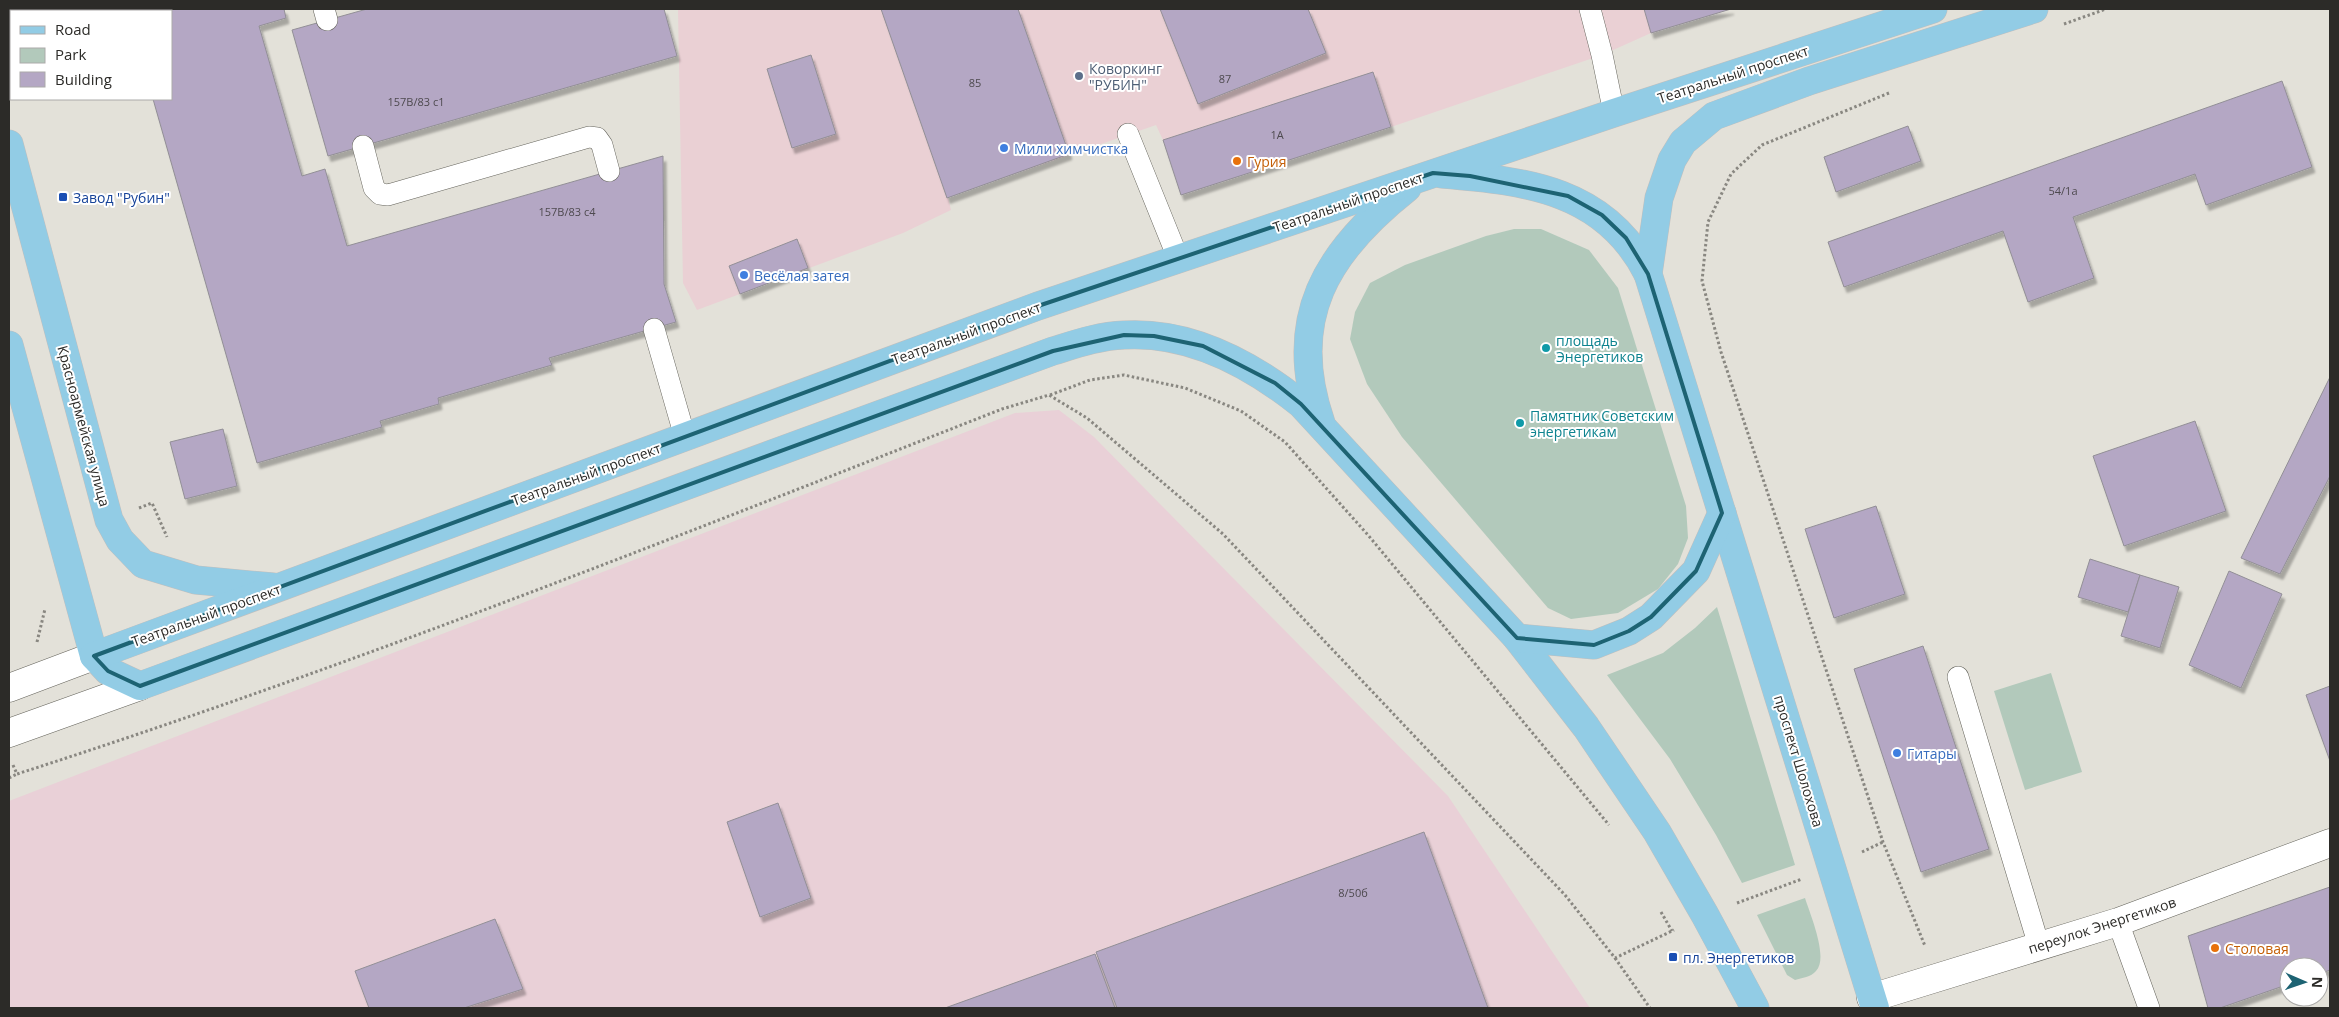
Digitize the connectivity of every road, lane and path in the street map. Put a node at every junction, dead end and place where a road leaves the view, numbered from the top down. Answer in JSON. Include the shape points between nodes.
{"nodes":[{"id":1,"x":1590,"y":9,"type":"edge"},
{"id":2,"x":1933,"y":9,"type":"edge"},
{"id":3,"x":2034,"y":9,"type":"edge"},
{"id":4,"x":1892,"y":92,"type":"dead end"},
{"id":5,"x":1614,"y":113,"type":"junction"},
{"id":6,"x":1128,"y":134,"type":"dead end"},
{"id":7,"x":9,"y":144,"type":"edge"},
{"id":8,"x":363,"y":146,"type":"dead end"},
{"id":9,"x":609,"y":171,"type":"dead end"},
{"id":10,"x":1426,"y":175,"type":"junction"},
{"id":11,"x":1178,"y":258,"type":"junction"},
{"id":12,"x":1648,"y":274,"type":"junction"},
{"id":13,"x":654,"y":329,"type":"dead end"},
{"id":14,"x":9,"y":344,"type":"edge"},
{"id":15,"x":1049,"y":395,"type":"junction"},
{"id":16,"x":1323,"y":429,"type":"junction"},
{"id":17,"x":685,"y":437,"type":"junction"},
{"id":18,"x":1722,"y":513,"type":"junction"},
{"id":19,"x":279,"y":588,"type":"junction"},
{"id":20,"x":1517,"y":638,"type":"junction"},
{"id":21,"x":94,"y":656,"type":"junction"},
{"id":22,"x":1958,"y":677,"type":"dead end"},
{"id":23,"x":140,"y":686,"type":"junction"},
{"id":24,"x":9,"y":688,"type":"edge"},
{"id":25,"x":9,"y":733,"type":"edge"},
{"id":26,"x":11,"y":762,"type":"dead end"},
{"id":27,"x":17,"y":774,"type":"junction"},
{"id":28,"x":9,"y":778,"type":"edge"},
{"id":29,"x":1613,"y":830,"type":"dead end"},
{"id":30,"x":2330,"y":843,"type":"edge"},
{"id":31,"x":1832,"y":868,"type":"junction"},
{"id":32,"x":1658,"y":905,"type":"dead end"},
{"id":33,"x":1706,"y":915,"type":"junction"},
{"id":34,"x":2118,"y":922,"type":"junction"},
{"id":35,"x":1672,"y":931,"type":"junction"},
{"id":36,"x":2039,"y":946,"type":"junction"},
{"id":37,"x":1615,"y":958,"type":"junction"},
{"id":38,"x":1938,"y":977,"type":"junction"},
{"id":39,"x":1873,"y":1003,"type":"edge"},
{"id":40,"x":1650,"y":1008,"type":"edge"},
{"id":41,"x":1755,"y":1008,"type":"edge"},
{"id":42,"x":2149,"y":1008,"type":"edge"}],
"edges":[{"from":1,"to":5,"type":"lane"},
{"from":2,"to":5,"type":"main road","name":"Театральный проспект"},
{"from":3,"to":12,"type":"main road","via":[[1809,81],[1714,116],[1683,142],[1664,180],[1654,222]]},
{"from":4,"to":38,"type":"path","via":[[1762,145],[1731,174],[1708,222],[1702,281],[1721,352],[1882,842]]},
{"from":5,"to":10,"type":"main road","name":"Театральный проспект"},
{"from":6,"to":11,"type":"lane"},
{"from":7,"to":19,"type":"main road","name":"Красноармейская улица","via":[[109,520],[120,540],[143,564],[196,580]]},
{"from":8,"to":9,"type":"lane","via":[[374,188],[380,194],[388,195],[589,137],[597,138],[602,145]]},
{"from":10,"to":11,"type":"main road","name":"Театральный проспект"},
{"from":10,"to":12,"type":"main road","via":[[1470,176],[1568,196],[1602,215],[1626,238]]},
{"from":10,"to":16,"type":"main road","via":[[1389,202],[1362,229],[1328,272],[1317,294],[1310,320],[1308,374]]},
{"from":11,"to":17,"type":"main road","name":"Театральный проспект","via":[[1038,306]]},
{"from":12,"to":18,"type":"main road"},
{"from":13,"to":17,"type":"lane"},
{"from":14,"to":21,"type":"main road"},
{"from":15,"to":27,"type":"path","via":[[1002,409],[532,593],[96,749]]},
{"from":15,"to":29,"type":"path","via":[[1090,380],[1124,376],[1185,388],[1241,412],[1285,442],[1368,535]]},
{"from":15,"to":37,"type":"path","via":[[1087,418],[1223,534],[1565,895]]},
{"from":16,"to":20,"type":"main road"},
{"from":16,"to":23,"type":"main road","via":[[1301,404],[1275,383],[1203,346],[1154,336],[1124,335],[1088,340]]},
{"from":17,"to":19,"type":"main road","name":"Театральный проспект"},
{"from":18,"to":20,"type":"main road","via":[[1696,571],[1651,617],[1629,631],[1594,644]]},
{"from":18,"to":31,"type":"main road","name":"проспект Шолохова"},
{"from":19,"to":21,"type":"main road","name":"Театральный проспект"},
{"from":20,"to":33,"type":"main road","via":[[1586,727],[1657,832]]},
{"from":21,"to":23,"type":"main road","via":[[108,671]]},
{"from":21,"to":24,"type":"street","name":"Театральный проспект"},
{"from":22,"to":36,"type":"lane"},
{"from":23,"to":25,"type":"street"},
{"from":26,"to":27,"type":"path"},
{"from":27,"to":28,"type":"path"},
{"from":30,"to":34,"type":"street","name":"переулок Энергетиков"},
{"from":31,"to":33,"type":"path"},
{"from":31,"to":39,"type":"main road","name":"проспект Шолохова"},
{"from":32,"to":35,"type":"path"},
{"from":33,"to":35,"type":"path"},
{"from":33,"to":41,"type":"main road"},
{"from":34,"to":36,"type":"street","name":"переулок Энергетиков"},
{"from":34,"to":42,"type":"lane"},
{"from":35,"to":37,"type":"path"},
{"from":36,"to":38,"type":"street","name":"переулок Энергетиков"},
{"from":37,"to":40,"type":"path"},
{"from":38,"to":39,"type":"street","name":"переулок Энергетиков"}]}
